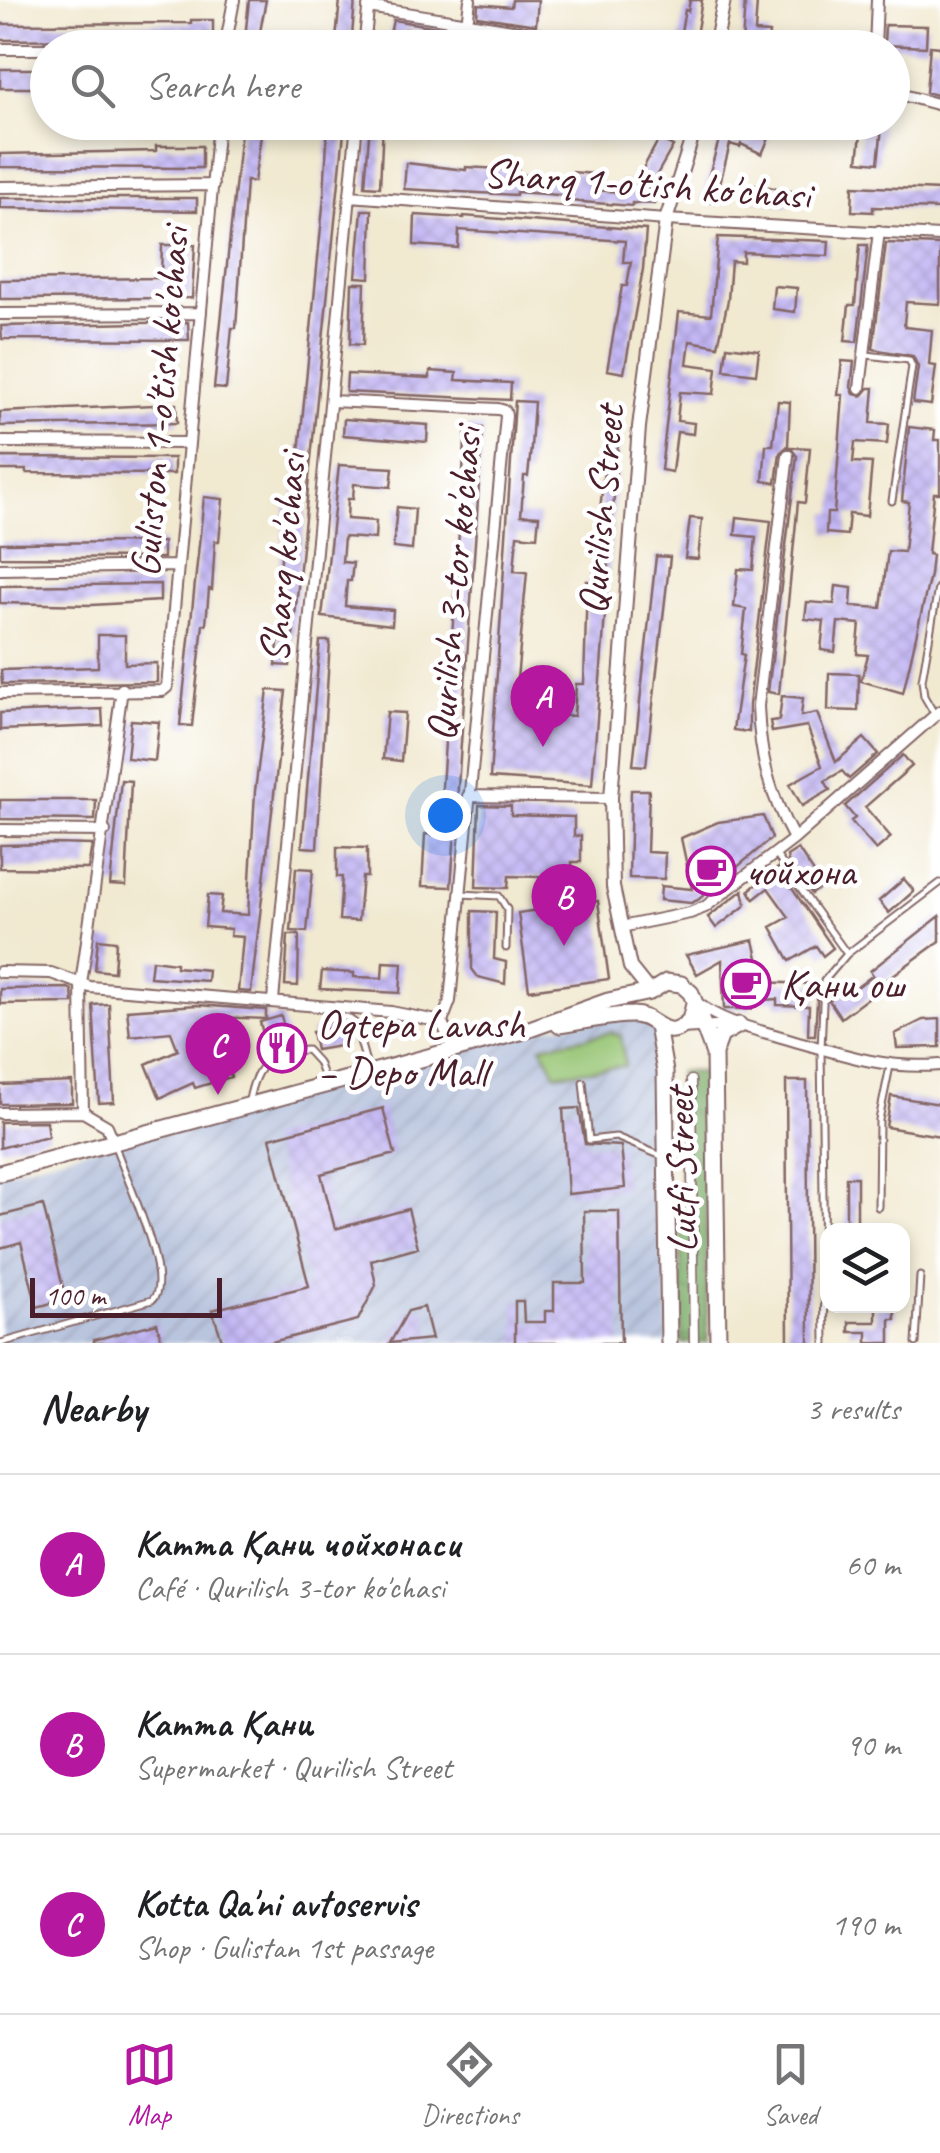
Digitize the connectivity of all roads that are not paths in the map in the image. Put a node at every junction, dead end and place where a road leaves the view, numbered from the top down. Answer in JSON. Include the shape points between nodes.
{"nodes":[{"id":1,"x":234,"y":0,"type":"edge"},
{"id":2,"x":470,"y":0,"type":"edge"},
{"id":3,"x":724,"y":0,"type":"edge"},
{"id":4,"x":877,"y":0,"type":"edge"},
{"id":5,"x":368,"y":3,"type":"edge"},
{"id":6,"x":467,"y":24,"type":"junction"},
{"id":7,"x":228,"y":30,"type":"edge"},
{"id":8,"x":366,"y":30,"type":"edge"},
{"id":9,"x":507,"y":30,"type":"edge"},
{"id":10,"x":718,"y":30,"type":"edge"},
{"id":11,"x":876,"y":30,"type":"edge"},
{"id":12,"x":30,"y":49,"type":"edge"},
{"id":13,"x":0,"y":50,"type":"edge"},
{"id":14,"x":910,"y":97,"type":"edge"},
{"id":15,"x":940,"y":105,"type":"edge"},
{"id":16,"x":216,"y":140,"type":"edge"},
{"id":17,"x":355,"y":140,"type":"edge"},
{"id":18,"x":692,"y":140,"type":"edge"},
{"id":19,"x":212,"y":184,"type":"junction"},
{"id":20,"x":0,"y":186,"type":"edge"},
{"id":21,"x":350,"y":196,"type":"junction"},
{"id":22,"x":666,"y":220,"type":"junction"},
{"id":23,"x":880,"y":231,"type":"junction"},
{"id":24,"x":940,"y":236,"type":"edge"},
{"id":25,"x":201,"y":313,"type":"junction"},
{"id":26,"x":0,"y":314,"type":"edge"},
{"id":27,"x":864,"y":355,"type":"junction"},
{"id":28,"x":860,"y":388,"type":"dead end"},
{"id":29,"x":330,"y":401,"type":"junction"},
{"id":30,"x":0,"y":442,"type":"edge"},
{"id":31,"x":189,"y":443,"type":"junction"},
{"id":32,"x":788,"y":455,"type":"dead end"},
{"id":33,"x":892,"y":501,"type":"dead end"},
{"id":34,"x":178,"y":566,"type":"junction"},
{"id":35,"x":0,"y":568,"type":"edge"},
{"id":36,"x":938,"y":588,"type":"edge"},
{"id":37,"x":122,"y":689,"type":"junction"},
{"id":38,"x":0,"y":693,"type":"edge"},
{"id":39,"x":938,"y":713,"type":"edge"},
{"id":40,"x":468,"y":796,"type":"junction"},
{"id":41,"x":610,"y":798,"type":"junction"},
{"id":42,"x":0,"y":830,"type":"edge"},
{"id":43,"x":104,"y":831,"type":"junction"},
{"id":44,"x":794,"y":839,"type":"junction"},
{"id":45,"x":776,"y":854,"type":"junction"},
{"id":46,"x":940,"y":883,"type":"edge"},
{"id":47,"x":461,"y":894,"type":"junction"},
{"id":48,"x":622,"y":927,"type":"junction"},
{"id":49,"x":506,"y":948,"type":"dead end"},
{"id":50,"x":847,"y":954,"type":"junction"},
{"id":51,"x":630,"y":967,"type":"junction"},
{"id":52,"x":0,"y":972,"type":"edge"},
{"id":53,"x":82,"y":984,"type":"junction"},
{"id":54,"x":650,"y":992,"type":"junction"},
{"id":55,"x":623,"y":997,"type":"junction"},
{"id":56,"x":274,"y":1000,"type":"junction"},
{"id":57,"x":694,"y":1000,"type":"junction"},
{"id":58,"x":325,"y":1019,"type":"dead end"},
{"id":59,"x":652,"y":1021,"type":"junction"},
{"id":60,"x":442,"y":1022,"type":"junction"},
{"id":61,"x":739,"y":1025,"type":"junction"},
{"id":62,"x":704,"y":1027,"type":"junction"},
{"id":63,"x":680,"y":1028,"type":"junction"},
{"id":64,"x":524,"y":1030,"type":"junction"},
{"id":65,"x":821,"y":1049,"type":"junction"},
{"id":66,"x":453,"y":1050,"type":"junction"},
{"id":67,"x":714,"y":1054,"type":"junction"},
{"id":68,"x":940,"y":1065,"type":"edge"},
{"id":69,"x":890,"y":1066,"type":"junction"},
{"id":70,"x":369,"y":1073,"type":"junction"},
{"id":71,"x":691,"y":1080,"type":"dead end"},
{"id":72,"x":583,"y":1082,"type":"dead end"},
{"id":73,"x":326,"y":1084,"type":"junction"},
{"id":74,"x":248,"y":1106,"type":"junction"},
{"id":75,"x":0,"y":1112,"type":"edge"},
{"id":76,"x":84,"y":1112,"type":"junction"},
{"id":77,"x":114,"y":1143,"type":"junction"},
{"id":78,"x":666,"y":1158,"type":"junction"},
{"id":79,"x":0,"y":1173,"type":"edge"},
{"id":80,"x":878,"y":1206,"type":"dead end"},
{"id":81,"x":920,"y":1276,"type":"dead end"},
{"id":82,"x":1,"y":1343,"type":"edge"},
{"id":83,"x":669,"y":1343,"type":"edge"},
{"id":84,"x":694,"y":1343,"type":"edge"},
{"id":85,"x":718,"y":1343,"type":"edge"},
{"id":86,"x":825,"y":1343,"type":"edge"},
{"id":87,"x":916,"y":1343,"type":"edge"}],
"edges":[{"from":1,"to":7,"type":"street"},
{"from":2,"to":6,"type":"street"},
{"from":3,"to":10,"type":"street"},
{"from":4,"to":11,"type":"street"},
{"from":5,"to":6,"type":"street"},
{"from":5,"to":8,"type":"street"},
{"from":6,"to":9,"type":"street"},
{"from":12,"to":13,"type":"street"},
{"from":14,"to":15,"type":"street"},
{"from":16,"to":19,"type":"street","name":"Guliston 1-o'tish ko'chasi"},
{"from":17,"to":21,"type":"street","name":"Sharq ko'chasi"},
{"from":18,"to":22,"type":"street","name":"Qurilish Street"},
{"from":19,"to":20,"type":"street"},
{"from":19,"to":25,"type":"street","name":"Guliston 1-o'tish ko'chasi"},
{"from":21,"to":22,"type":"street","name":"Sharq 1-o'tish ko'chasi"},
{"from":21,"to":29,"type":"street","name":"Sharq ko'chasi"},
{"from":22,"to":23,"type":"street","name":"Sharq 1-o'tish ko'chasi"},
{"from":22,"to":41,"type":"street","name":"Qurilish Street","via":[[639,428]]},
{"from":23,"to":24,"type":"street","name":"Sharq 1-o'tish ko'chasi"},
{"from":23,"to":27,"type":"street"},
{"from":25,"to":26,"type":"street"},
{"from":25,"to":31,"type":"street","name":"Guliston 1-o'tish ko'chasi"},
{"from":27,"to":28,"type":"street"},
{"from":27,"to":33,"type":"lane","via":[[909,360],[912,366]]},
{"from":29,"to":40,"type":"street","name":"Qurilish 3-tor ko'chasi","via":[[505,412]]},
{"from":29,"to":56,"type":"street","name":"Sharq ko'chasi"},
{"from":30,"to":31,"type":"street"},
{"from":31,"to":34,"type":"street","name":"Guliston 1-o'tish ko'chasi"},
{"from":32,"to":44,"type":"street","via":[[758,706],[767,783]]},
{"from":34,"to":35,"type":"street"},
{"from":34,"to":37,"type":"street","name":"Guliston 1-o'tish ko'chasi","via":[[167,688]]},
{"from":36,"to":39,"type":"lane","via":[[922,680],[924,696]]},
{"from":37,"to":38,"type":"street"},
{"from":37,"to":43,"type":"street"},
{"from":39,"to":44,"type":"street"},
{"from":40,"to":41,"type":"street"},
{"from":40,"to":47,"type":"street","name":"Qurilish 3-tor ko'chasi"},
{"from":41,"to":48,"type":"street","name":"Qurilish Street","via":[[612,875]]},
{"from":42,"to":43,"type":"street"},
{"from":43,"to":53,"type":"street"},
{"from":44,"to":45,"type":"street"},
{"from":45,"to":48,"type":"street","via":[[698,911]]},
{"from":45,"to":50,"type":"lane"},
{"from":46,"to":50,"type":"lane"},
{"from":47,"to":49,"type":"lane","via":[[499,896],[507,909]]},
{"from":47,"to":60,"type":"street","name":"Qurilish 3-tor ko'chasi"},
{"from":48,"to":51,"type":"street","name":"Qurilish Street"},
{"from":50,"to":65,"type":"lane","via":[[824,981]]},
{"from":51,"to":54,"type":"street","name":"Qurilish Street"},
{"from":51,"to":55,"type":"street","name":"Qurilish Street"},
{"from":52,"to":53,"type":"street","via":[[52,973]]},
{"from":53,"to":56,"type":"street"},
{"from":53,"to":76,"type":"street"},
{"from":54,"to":55,"type":"main road"},
{"from":54,"to":57,"type":"main road","via":[[674,982]]},
{"from":54,"to":59,"type":"main road"},
{"from":55,"to":64,"type":"main road"},
{"from":56,"to":60,"type":"street"},
{"from":57,"to":61,"type":"street"},
{"from":57,"to":62,"type":"main road","name":"Lutfi Street"},
{"from":57,"to":63,"type":"main road","via":[[692,1017]]},
{"from":58,"to":70,"type":"lane","via":[[356,1023]]},
{"from":59,"to":63,"type":"main road"},
{"from":59,"to":64,"type":"main road","via":[[634,1014]]},
{"from":59,"to":78,"type":"main road","name":"Lutfi Street","via":[[665,1072]]},
{"from":60,"to":66,"type":"street"},
{"from":61,"to":62,"type":"street"},
{"from":61,"to":65,"type":"street"},
{"from":61,"to":67,"type":"main road","via":[[719,1036]]},
{"from":62,"to":63,"type":"street"},
{"from":62,"to":67,"type":"main road","name":"Lutfi Street"},
{"from":64,"to":66,"type":"main road"},
{"from":65,"to":69,"type":"street"},
{"from":65,"to":86,"type":"lane"},
{"from":66,"to":70,"type":"main road"},
{"from":67,"to":85,"type":"main road","name":"Lutfi Street"},
{"from":68,"to":69,"type":"street"},
{"from":69,"to":80,"type":"lane","via":[[879,1120]]},
{"from":70,"to":73,"type":"main road"},
{"from":71,"to":84,"type":"street"},
{"from":72,"to":78,"type":"lane","via":[[589,1140],[616,1137]]},
{"from":73,"to":74,"type":"main road"},
{"from":73,"to":74,"type":"lane","via":[[308,1050],[298,1051],[265,1061]]},
{"from":74,"to":77,"type":"main road"},
{"from":75,"to":76,"type":"street"},
{"from":76,"to":77,"type":"street","via":[[107,1126]]},
{"from":77,"to":79,"type":"main road"},
{"from":77,"to":82,"type":"lane","via":[[144,1220],[158,1295]]},
{"from":78,"to":83,"type":"main road","name":"Lutfi Street"},
{"from":81,"to":87,"type":"lane"}]}
